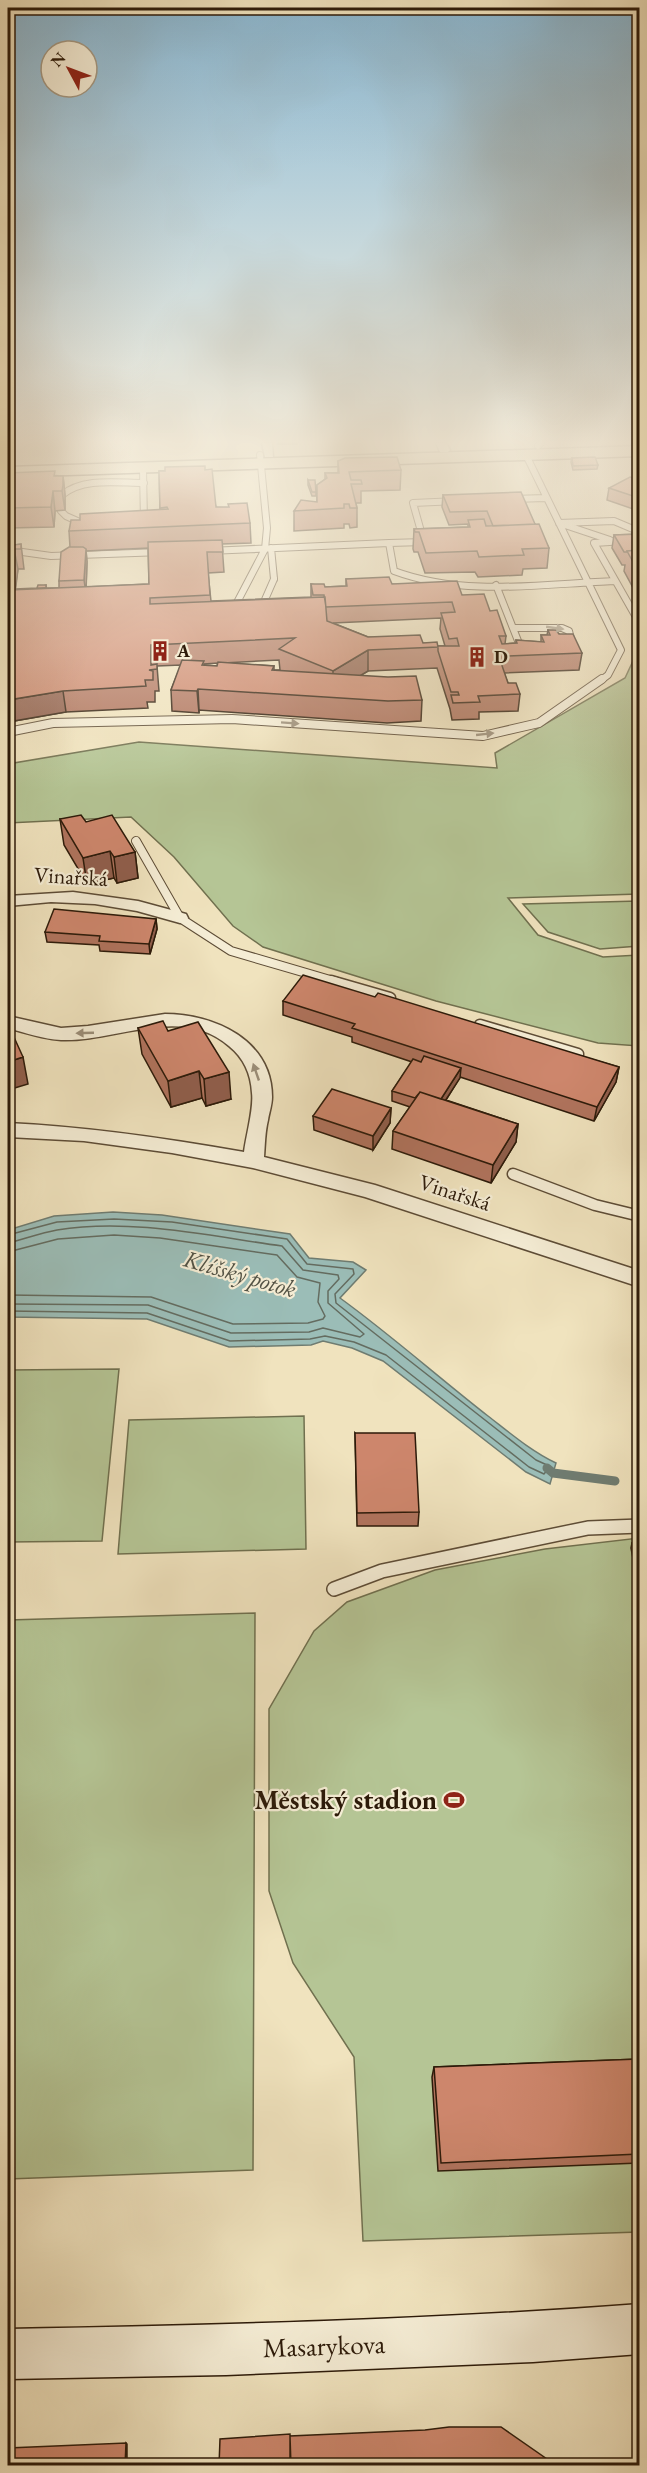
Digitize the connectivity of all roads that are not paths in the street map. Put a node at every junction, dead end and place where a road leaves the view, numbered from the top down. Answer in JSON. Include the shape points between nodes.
{"nodes":[{"id":1,"x":262,"y":558,"type":"edge"},
{"id":2,"x":270,"y":558,"type":"edge"},
{"id":3,"x":392,"y":558,"type":"edge"},
{"id":4,"x":578,"y":558,"type":"edge"},
{"id":5,"x":602,"y":558,"type":"edge"},
{"id":6,"x":394,"y":571,"type":"junction"},
{"id":7,"x":387,"y":577,"type":"edge"},
{"id":8,"x":614,"y":581,"type":"junction"},
{"id":9,"x":590,"y":582,"type":"junction"},
{"id":10,"x":496,"y":585,"type":"junction"},
{"id":11,"x":255,"y":620,"type":"edge"},
{"id":12,"x":230,"y":621,"type":"edge"},
{"id":13,"x":639,"y":624,"type":"edge"},
{"id":14,"x":513,"y":627,"type":"junction"},
{"id":15,"x":555,"y":648,"type":"edge"},
{"id":16,"x":524,"y":650,"type":"edge"},
{"id":17,"x":8,"y":732,"type":"edge"},
{"id":18,"x":136,"y":841,"type":"dead end"},
{"id":19,"x":8,"y":901,"type":"edge"},
{"id":20,"x":180,"y":918,"type":"junction"},
{"id":21,"x":398,"y":1000,"type":"edge"},
{"id":22,"x":466,"y":1020,"type":"edge"},
{"id":23,"x":8,"y":1022,"type":"edge"},
{"id":24,"x":578,"y":1054,"type":"edge"},
{"id":25,"x":8,"y":1130,"type":"edge"},
{"id":26,"x":253,"y":1161,"type":"junction"},
{"id":27,"x":513,"y":1174,"type":"dead end"},
{"id":28,"x":639,"y":1216,"type":"edge"},
{"id":29,"x":639,"y":1279,"type":"edge"},
{"id":30,"x":639,"y":1526,"type":"edge"},
{"id":31,"x":334,"y":1589,"type":"dead end"},
{"id":32,"x":639,"y":2329,"type":"edge"},
{"id":33,"x":8,"y":2354,"type":"edge"}],
"edges":[{"from":1,"to":12,"type":"lane"},
{"from":2,"to":11,"type":"lane","bridge":true,"via":[[274,579]]},
{"from":3,"to":6,"type":"lane"},
{"from":4,"to":9,"type":"lane"},
{"from":5,"to":8,"type":"lane"},
{"from":6,"to":7,"type":"lane"},
{"from":6,"to":10,"type":"lane","via":[[409,579],[436,584]]},
{"from":8,"to":9,"type":"lane"},
{"from":8,"to":13,"type":"lane"},
{"from":9,"to":10,"type":"lane"},
{"from":17,"to":9,"type":"lane","one_way":true,"via":[[53,723],[232,719],[483,736],[539,723],[608,675],[621,650]]},
{"from":10,"to":14,"type":"lane"},
{"from":14,"to":15,"type":"lane","one_way":true,"via":[[548,626],[568,631],[568,644]]},
{"from":14,"to":16,"type":"lane"},
{"from":18,"to":20,"type":"lane"},
{"from":19,"to":20,"type":"street","name":"Vinařská","via":[[28,897],[72,898],[145,906]]},
{"from":20,"to":21,"type":"lane","name":"Vinařská","via":[[231,951]]},
{"from":22,"to":24,"type":"lane"},
{"from":26,"to":23,"type":"street","one_way":true,"via":[[262,1094],[257,1071],[235,1039],[225,1033],[191,1020],[58,1034]]},
{"from":25,"to":26,"type":"street","name":"Vinařská","via":[[84,1134]]},
{"from":26,"to":29,"type":"street","name":"Vinařská","via":[[368,1190]]},
{"from":27,"to":28,"type":"lane","via":[[595,1205]]},
{"from":30,"to":31,"type":"lane","via":[[588,1528],[382,1571]]},
{"from":32,"to":33,"type":"street","name":"Masarykova","via":[[249,2349]]}]}
